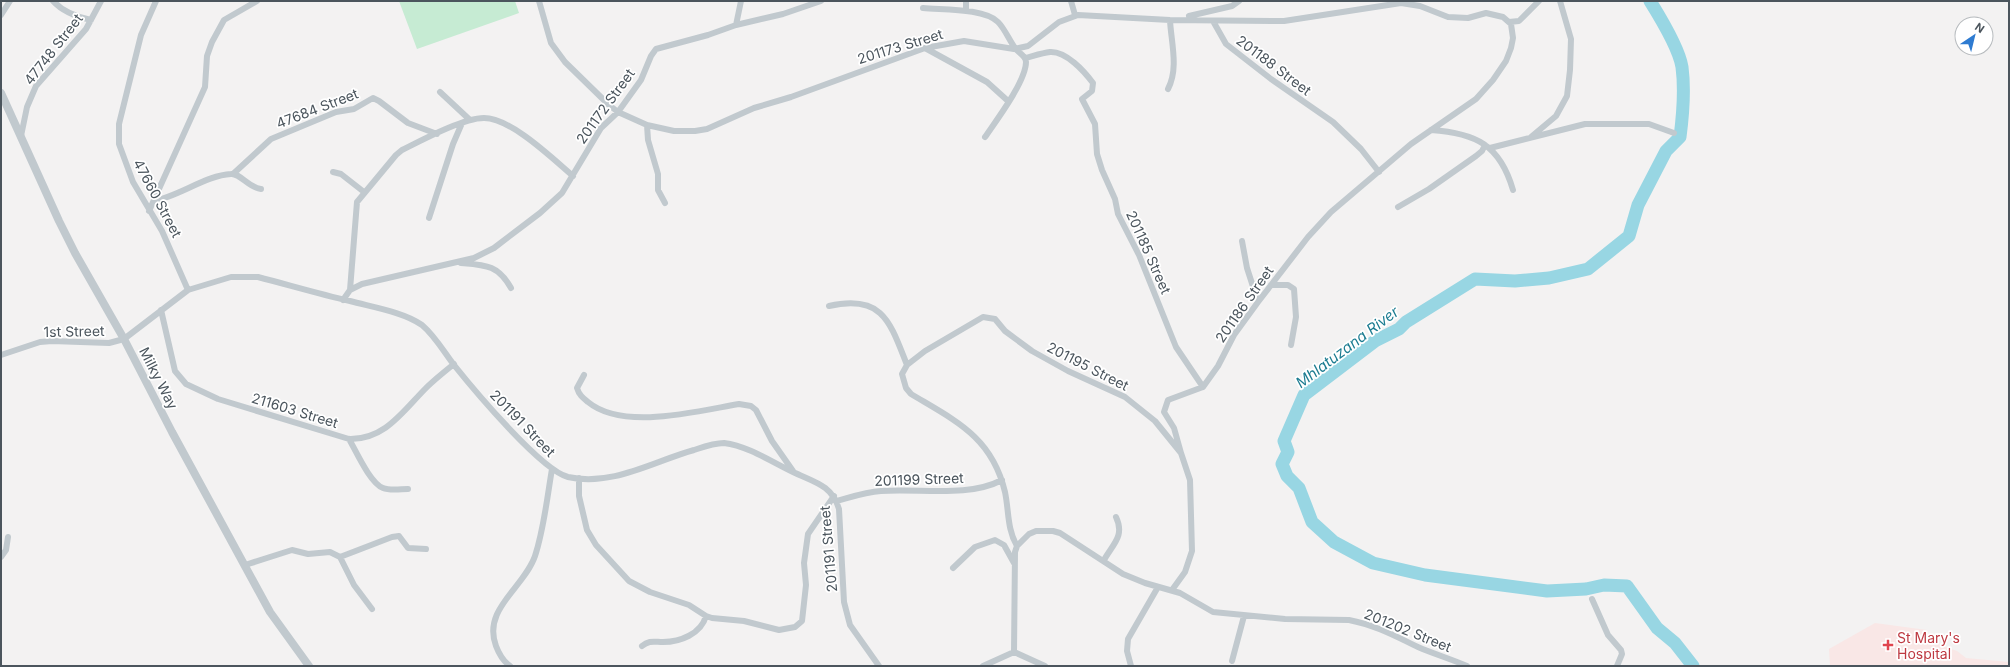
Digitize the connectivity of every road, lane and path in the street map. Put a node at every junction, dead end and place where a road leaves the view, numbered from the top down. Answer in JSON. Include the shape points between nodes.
{"nodes":[{"id":1,"x":10,"y":1,"type":"edge"},
{"id":2,"x":53,"y":1,"type":"edge"},
{"id":3,"x":101,"y":1,"type":"edge"},
{"id":4,"x":156,"y":1,"type":"edge"},
{"id":5,"x":257,"y":1,"type":"edge"},
{"id":6,"x":539,"y":1,"type":"edge"},
{"id":7,"x":742,"y":1,"type":"edge"},
{"id":8,"x":821,"y":1,"type":"edge"},
{"id":9,"x":966,"y":1,"type":"edge"},
{"id":10,"x":1071,"y":1,"type":"edge"},
{"id":11,"x":1239,"y":1,"type":"edge"},
{"id":12,"x":1539,"y":1,"type":"edge"},
{"id":13,"x":1560,"y":1,"type":"edge"},
{"id":14,"x":924,"y":8,"type":"dead end"},
{"id":15,"x":966,"y":11,"type":"junction"},
{"id":16,"x":1,"y":15,"type":"edge"},
{"id":17,"x":1075,"y":15,"type":"junction"},
{"id":18,"x":91,"y":20,"type":"junction"},
{"id":19,"x":1170,"y":20,"type":"junction"},
{"id":20,"x":1192,"y":20,"type":"junction"},
{"id":21,"x":1213,"y":21,"type":"junction"},
{"id":22,"x":1509,"y":22,"type":"junction"},
{"id":23,"x":736,"y":25,"type":"junction"},
{"id":24,"x":925,"y":48,"type":"junction"},
{"id":25,"x":1016,"y":49,"type":"junction"},
{"id":26,"x":1025,"y":58,"type":"junction"},
{"id":27,"x":1168,"y":88,"type":"dead end"},
{"id":28,"x":440,"y":92,"type":"dead end"},
{"id":29,"x":1,"y":93,"type":"edge"},
{"id":30,"x":1008,"y":101,"type":"junction"},
{"id":31,"x":618,"y":112,"type":"junction"},
{"id":32,"x":470,"y":120,"type":"junction"},
{"id":33,"x":462,"y":123,"type":"junction"},
{"id":34,"x":646,"y":124,"type":"junction"},
{"id":35,"x":1431,"y":130,"type":"junction"},
{"id":36,"x":1674,"y":133,"type":"dead end"},
{"id":37,"x":437,"y":134,"type":"junction"},
{"id":38,"x":21,"y":136,"type":"junction"},
{"id":39,"x":985,"y":137,"type":"dead end"},
{"id":40,"x":1529,"y":139,"type":"junction"},
{"id":41,"x":1487,"y":146,"type":"junction"},
{"id":42,"x":333,"y":172,"type":"dead end"},
{"id":43,"x":1379,"y":172,"type":"junction"},
{"id":44,"x":233,"y":174,"type":"junction"},
{"id":45,"x":573,"y":176,"type":"junction"},
{"id":46,"x":261,"y":188,"type":"dead end"},
{"id":47,"x":1513,"y":190,"type":"dead end"},
{"id":48,"x":364,"y":192,"type":"junction"},
{"id":49,"x":154,"y":201,"type":"junction"},
{"id":50,"x":665,"y":203,"type":"dead end"},
{"id":51,"x":1398,"y":207,"type":"dead end"},
{"id":52,"x":149,"y":211,"type":"junction"},
{"id":53,"x":429,"y":218,"type":"dead end"},
{"id":54,"x":1242,"y":241,"type":"dead end"},
{"id":55,"x":455,"y":263,"type":"junction"},
{"id":56,"x":1271,"y":285,"type":"junction"},
{"id":57,"x":512,"y":288,"type":"dead end"},
{"id":58,"x":188,"y":290,"type":"junction"},
{"id":59,"x":350,"y":290,"type":"junction"},
{"id":60,"x":343,"y":300,"type":"junction"},
{"id":61,"x":1258,"y":302,"type":"junction"},
{"id":62,"x":829,"y":306,"type":"dead end"},
{"id":63,"x":161,"y":310,"type":"junction"},
{"id":64,"x":124,"y":339,"type":"junction"},
{"id":65,"x":1291,"y":345,"type":"dead end"},
{"id":66,"x":1,"y":354,"type":"edge"},
{"id":67,"x":454,"y":364,"type":"junction"},
{"id":68,"x":907,"y":365,"type":"junction"},
{"id":69,"x":584,"y":375,"type":"dead end"},
{"id":70,"x":1203,"y":387,"type":"junction"},
{"id":71,"x":349,"y":439,"type":"junction"},
{"id":72,"x":1181,"y":453,"type":"junction"},
{"id":73,"x":552,"y":469,"type":"junction"},
{"id":74,"x":794,"y":472,"type":"junction"},
{"id":75,"x":579,"y":478,"type":"junction"},
{"id":76,"x":1002,"y":480,"type":"junction"},
{"id":77,"x":408,"y":489,"type":"dead end"},
{"id":78,"x":835,"y":498,"type":"junction"},
{"id":79,"x":1116,"y":517,"type":"dead end"},
{"id":80,"x":8,"y":536,"type":"dead end"},
{"id":81,"x":1018,"y":546,"type":"junction"},
{"id":82,"x":426,"y":549,"type":"dead end"},
{"id":83,"x":1,"y":557,"type":"edge"},
{"id":84,"x":340,"y":557,"type":"junction"},
{"id":85,"x":1104,"y":560,"type":"junction"},
{"id":86,"x":245,"y":565,"type":"junction"},
{"id":87,"x":1014,"y":565,"type":"junction"},
{"id":88,"x":953,"y":568,"type":"dead end"},
{"id":89,"x":1158,"y":587,"type":"junction"},
{"id":90,"x":1172,"y":590,"type":"junction"},
{"id":91,"x":1592,"y":599,"type":"dead end"},
{"id":92,"x":372,"y":609,"type":"dead end"},
{"id":93,"x":706,"y":616,"type":"junction"},
{"id":94,"x":1244,"y":616,"type":"junction"},
{"id":95,"x":642,"y":646,"type":"dead end"},
{"id":96,"x":1014,"y":652,"type":"junction"},
{"id":97,"x":1232,"y":661,"type":"dead end"},
{"id":98,"x":876,"y":665,"type":"edge"},
{"id":99,"x":309,"y":666,"type":"edge"},
{"id":100,"x":510,"y":666,"type":"edge"},
{"id":101,"x":983,"y":666,"type":"edge"},
{"id":102,"x":1045,"y":666,"type":"edge"},
{"id":103,"x":1131,"y":666,"type":"edge"},
{"id":104,"x":1467,"y":666,"type":"edge"},
{"id":105,"x":1617,"y":666,"type":"edge"}],
"edges":[{"from":1,"to":16,"type":"street"},
{"from":2,"to":18,"type":"street","via":[[64,10]]},
{"from":3,"to":18,"type":"street","name":"47748 Street"},
{"from":4,"to":52,"type":"street","name":"47660 Street","via":[[141,35],[118,135],[121,154]]},
{"from":5,"to":49,"type":"street","via":[[222,22],[207,56],[205,87]]},
{"from":6,"to":31,"type":"street","name":"201173 Street","via":[[548,36],[557,52]]},
{"from":7,"to":23,"type":"street"},
{"from":8,"to":23,"type":"street","name":"201172 Street","via":[[783,14]]},
{"from":9,"to":15,"type":"street"},
{"from":10,"to":17,"type":"street"},
{"from":11,"to":20,"type":"street","via":[[1232,6],[1189,16]]},
{"from":12,"to":22,"type":"street","via":[[1519,20]]},
{"from":13,"to":40,"type":"street","via":[[1570,39],[1567,96],[1557,114]]},
{"from":14,"to":15,"type":"street"},
{"from":15,"to":25,"type":"street","via":[[994,19]]},
{"from":17,"to":19,"type":"street"},
{"from":17,"to":25,"type":"street","via":[[1059,22],[1028,46]]},
{"from":18,"to":38,"type":"street","name":"47748 Street","via":[[36,86],[27,107]]},
{"from":19,"to":20,"type":"street"},
{"from":19,"to":27,"type":"street","via":[[1174,56],[1172,78]]},
{"from":20,"to":21,"type":"street"},
{"from":21,"to":22,"type":"street","via":[[1284,21],[1401,3],[1420,6],[1454,18],[1496,14]]},
{"from":21,"to":43,"type":"street","name":"201188 Street","via":[[1226,44],[1333,122]]},
{"from":22,"to":35,"type":"street","name":"201186 Street","via":[[1512,48],[1502,68],[1476,99]]},
{"from":23,"to":31,"type":"street","name":"201172 Street","via":[[656,49],[641,80]]},
{"from":24,"to":25,"type":"street","name":"201173 Street","via":[[964,42]]},
{"from":24,"to":30,"type":"street","via":[[987,82]]},
{"from":24,"to":34,"type":"street","name":"201173 Street","via":[[754,108],[707,129],[674,131]]},
{"from":25,"to":26,"type":"street"},
{"from":26,"to":30,"type":"street","via":[[1022,74]]},
{"from":26,"to":70,"type":"street","name":"201185 Street","via":[[1050,52],[1061,54],[1093,83],[1092,91],[1082,99],[1095,124],[1099,161],[1115,199],[1118,214],[1141,259],[1176,347]]},
{"from":28,"to":32,"type":"street"},
{"from":29,"to":38,"type":"street","name":"Milky Way"},
{"from":30,"to":39,"type":"street"},
{"from":31,"to":34,"type":"street","name":"201173 Street"},
{"from":31,"to":45,"type":"street","name":"201172 Street","via":[[601,128]]},
{"from":32,"to":33,"type":"street"},
{"from":32,"to":45,"type":"street","via":[[489,118],[511,127]]},
{"from":33,"to":37,"type":"street"},
{"from":33,"to":53,"type":"street","via":[[452,144]]},
{"from":34,"to":50,"type":"street","via":[[658,174],[658,190]]},
{"from":35,"to":41,"type":"street","via":[[1467,136]]},
{"from":35,"to":43,"type":"street","name":"201186 Street"},
{"from":36,"to":40,"type":"street","via":[[1649,124],[1598,123],[1570,127]]},
{"from":37,"to":44,"type":"street","name":"47684 Street","via":[[413,126],[373,98],[354,109],[336,112],[271,139]]},
{"from":37,"to":48,"type":"street","via":[[396,155]]},
{"from":38,"to":64,"type":"street","name":"Milky Way","via":[[59,221]]},
{"from":40,"to":41,"type":"street"},
{"from":41,"to":47,"type":"street","via":[[1499,158]]},
{"from":41,"to":51,"type":"street","via":[[1429,189]]},
{"from":42,"to":48,"type":"street","via":[[341,174]]},
{"from":43,"to":56,"type":"street","name":"201186 Street","via":[[1341,202],[1321,222]]},
{"from":44,"to":46,"type":"street","via":[[247,184]]},
{"from":44,"to":49,"type":"street","via":[[213,178],[169,198]]},
{"from":45,"to":55,"type":"street","name":"201172 Street","via":[[555,200],[504,241],[474,258]]},
{"from":48,"to":59,"type":"street","via":[[356,204]]},
{"from":49,"to":52,"type":"street"},
{"from":52,"to":58,"type":"street","name":"47660 Street","via":[[162,230]]},
{"from":54,"to":61,"type":"street","via":[[1247,268]]},
{"from":55,"to":57,"type":"street","via":[[484,265],[494,269],[504,276]]},
{"from":55,"to":59,"type":"street","name":"201172 Street","via":[[362,284]]},
{"from":56,"to":61,"type":"street","name":"201186 Street"},
{"from":56,"to":65,"type":"street","via":[[1288,285],[1294,289],[1296,317]]},
{"from":58,"to":60,"type":"street","name":"201191 Street","via":[[231,277],[249,276]]},
{"from":58,"to":63,"type":"street","name":"201191 Street"},
{"from":59,"to":60,"type":"street"},
{"from":60,"to":67,"type":"street","name":"201191 Street","via":[[420,324],[433,336]]},
{"from":61,"to":70,"type":"street","name":"201186 Street","via":[[1234,335],[1218,366]]},
{"from":62,"to":68,"type":"street","via":[[858,303],[877,310],[887,321]]},
{"from":63,"to":64,"type":"street","name":"201191 Street"},
{"from":63,"to":71,"type":"street","name":"211603 Street","via":[[175,371],[186,384],[218,399]]},
{"from":64,"to":66,"type":"street","name":"1st Street","via":[[109,343],[40,342]]},
{"from":64,"to":86,"type":"street","name":"Milky Way"},
{"from":67,"to":71,"type":"street","name":"211603 Street","via":[[427,387],[388,427],[364,438]]},
{"from":67,"to":73,"type":"street","name":"201191 Street","via":[[528,447]]},
{"from":68,"to":72,"type":"street","name":"201195 Street","via":[[924,351],[977,319],[983,316],[992,317],[1032,351],[1125,397],[1155,421]]},
{"from":68,"to":76,"type":"street","via":[[902,374],[906,388],[911,394],[973,433],[997,466]]},
{"from":69,"to":74,"type":"street","via":[[577,388],[581,396],[601,410],[613,414],[660,418],[739,404],[751,406],[756,410],[772,441]]},
{"from":70,"to":72,"type":"street","via":[[1172,398],[1166,403],[1164,412],[1174,428]]},
{"from":71,"to":77,"type":"street","via":[[379,486]]},
{"from":72,"to":90,"type":"street","name":"201195 Street","via":[[1190,480],[1192,551],[1185,572]]},
{"from":73,"to":75,"type":"street","name":"201191 Street","via":[[560,474]]},
{"from":73,"to":100,"type":"street","via":[[536,555],[529,570],[496,613],[492,625],[497,648]]},
{"from":74,"to":75,"type":"street","name":"201191 Street","via":[[750,451],[722,443],[618,475]]},
{"from":74,"to":78,"type":"street","name":"201191 Street","via":[[822,485]]},
{"from":75,"to":93,"type":"street","via":[[579,496],[585,525],[590,536],[610,561],[638,586],[689,605]]},
{"from":76,"to":78,"type":"street","name":"201199 Street","via":[[992,486],[970,490],[872,492]]},
{"from":76,"to":81,"type":"street","via":[[1011,535]]},
{"from":78,"to":93,"type":"street","via":[[808,534],[804,563],[804,616],[800,624],[779,630],[744,621]]},
{"from":78,"to":98,"type":"street","name":"201191 Street","via":[[839,509],[845,611],[850,625]]},
{"from":79,"to":85,"type":"street","via":[[1120,533]]},
{"from":80,"to":83,"type":"street","via":[[6,550]]},
{"from":81,"to":85,"type":"street","name":"201202 Street","via":[[1029,534],[1036,531],[1053,531]]},
{"from":81,"to":87,"type":"street"},
{"from":82,"to":84,"type":"street","via":[[408,548],[399,536]]},
{"from":84,"to":86,"type":"street","via":[[330,552],[308,554],[292,550]]},
{"from":84,"to":92,"type":"street","via":[[354,585]]},
{"from":85,"to":89,"type":"street","name":"201202 Street","via":[[1123,574]]},
{"from":86,"to":99,"type":"street","name":"Milky Way","via":[[270,612]]},
{"from":87,"to":88,"type":"street","via":[[1004,545],[995,540],[975,547]]},
{"from":87,"to":96,"type":"street"},
{"from":89,"to":90,"type":"street","name":"201202 Street"},
{"from":89,"to":103,"type":"street","via":[[1128,640],[1127,651]]},
{"from":90,"to":94,"type":"street","name":"201202 Street","via":[[1213,612]]},
{"from":91,"to":105,"type":"street","via":[[1608,635],[1621,650]]},
{"from":93,"to":95,"type":"street","via":[[702,627],[695,632],[671,641],[653,641]]},
{"from":94,"to":97,"type":"street"},
{"from":94,"to":104,"type":"street","name":"201202 Street","via":[[1359,622],[1378,627]]},
{"from":96,"to":101,"type":"street"},
{"from":96,"to":102,"type":"street"}]}
